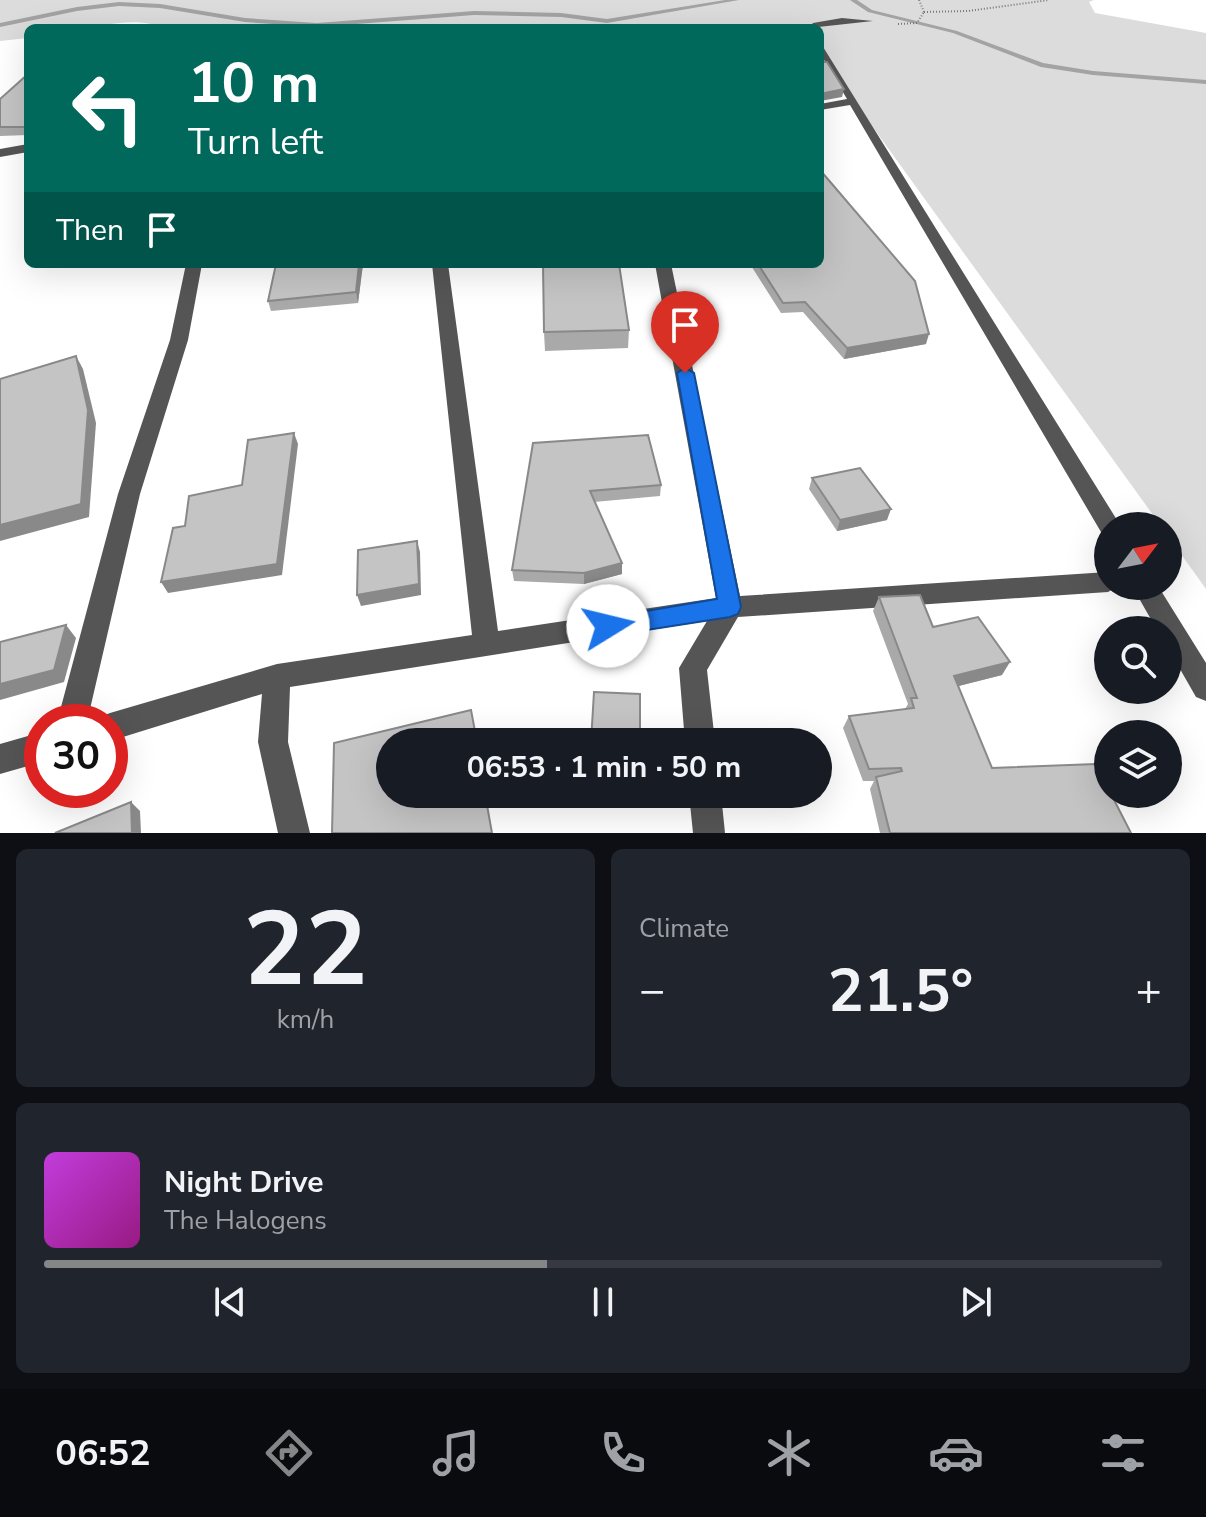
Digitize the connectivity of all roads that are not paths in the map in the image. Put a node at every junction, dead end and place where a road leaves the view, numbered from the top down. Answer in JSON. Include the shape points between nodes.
{"nodes":[{"id":1,"x":869,"y":21,"type":"dead end"},
{"id":2,"x":821,"y":24,"type":"edge"},
{"id":3,"x":824,"y":52,"type":"edge"},
{"id":4,"x":853,"y":101,"type":"junction"},
{"id":5,"x":824,"y":106,"type":"edge"},
{"id":6,"x":24,"y":149,"type":"edge"},
{"id":7,"x":0,"y":153,"type":"edge"},
{"id":8,"x":193,"y":268,"type":"edge"},
{"id":9,"x":440,"y":268,"type":"edge"},
{"id":10,"x":664,"y":268,"type":"edge"},
{"id":11,"x":1101,"y":512,"type":"edge"},
{"id":12,"x":1094,"y":583,"type":"edge"},
{"id":13,"x":1153,"y":600,"type":"edge"},
{"id":14,"x":730,"y":607,"type":"junction"},
{"id":15,"x":486,"y":645,"type":"junction"},
{"id":16,"x":277,"y":677,"type":"junction"},
{"id":17,"x":1206,"y":688,"type":"edge"},
{"id":18,"x":76,"y":704,"type":"edge"},
{"id":19,"x":128,"y":722,"type":"edge"},
{"id":20,"x":699,"y":728,"type":"edge"},
{"id":21,"x":24,"y":752,"type":"edge"},
{"id":22,"x":0,"y":759,"type":"edge"},
{"id":23,"x":706,"y":808,"type":"edge"},
{"id":24,"x":294,"y":833,"type":"edge"},
{"id":25,"x":709,"y":833,"type":"edge"}],
"edges":[{"from":1,"to":2,"type":"street"},
{"from":3,"to":4,"type":"street"},
{"from":4,"to":5,"type":"street"},
{"from":4,"to":11,"type":"street"},
{"from":6,"to":7,"type":"street"},
{"from":8,"to":18,"type":"street","via":[[179,340],[129,494]]},
{"from":9,"to":15,"type":"street"},
{"from":10,"to":14,"type":"street"},
{"from":12,"to":14,"type":"street"},
{"from":13,"to":17,"type":"street"},
{"from":14,"to":15,"type":"street"},
{"from":14,"to":20,"type":"street","via":[[693,668]]},
{"from":15,"to":16,"type":"street"},
{"from":16,"to":19,"type":"street"},
{"from":16,"to":24,"type":"street","via":[[273,742]]},
{"from":21,"to":22,"type":"street"},
{"from":23,"to":25,"type":"street"}]}
